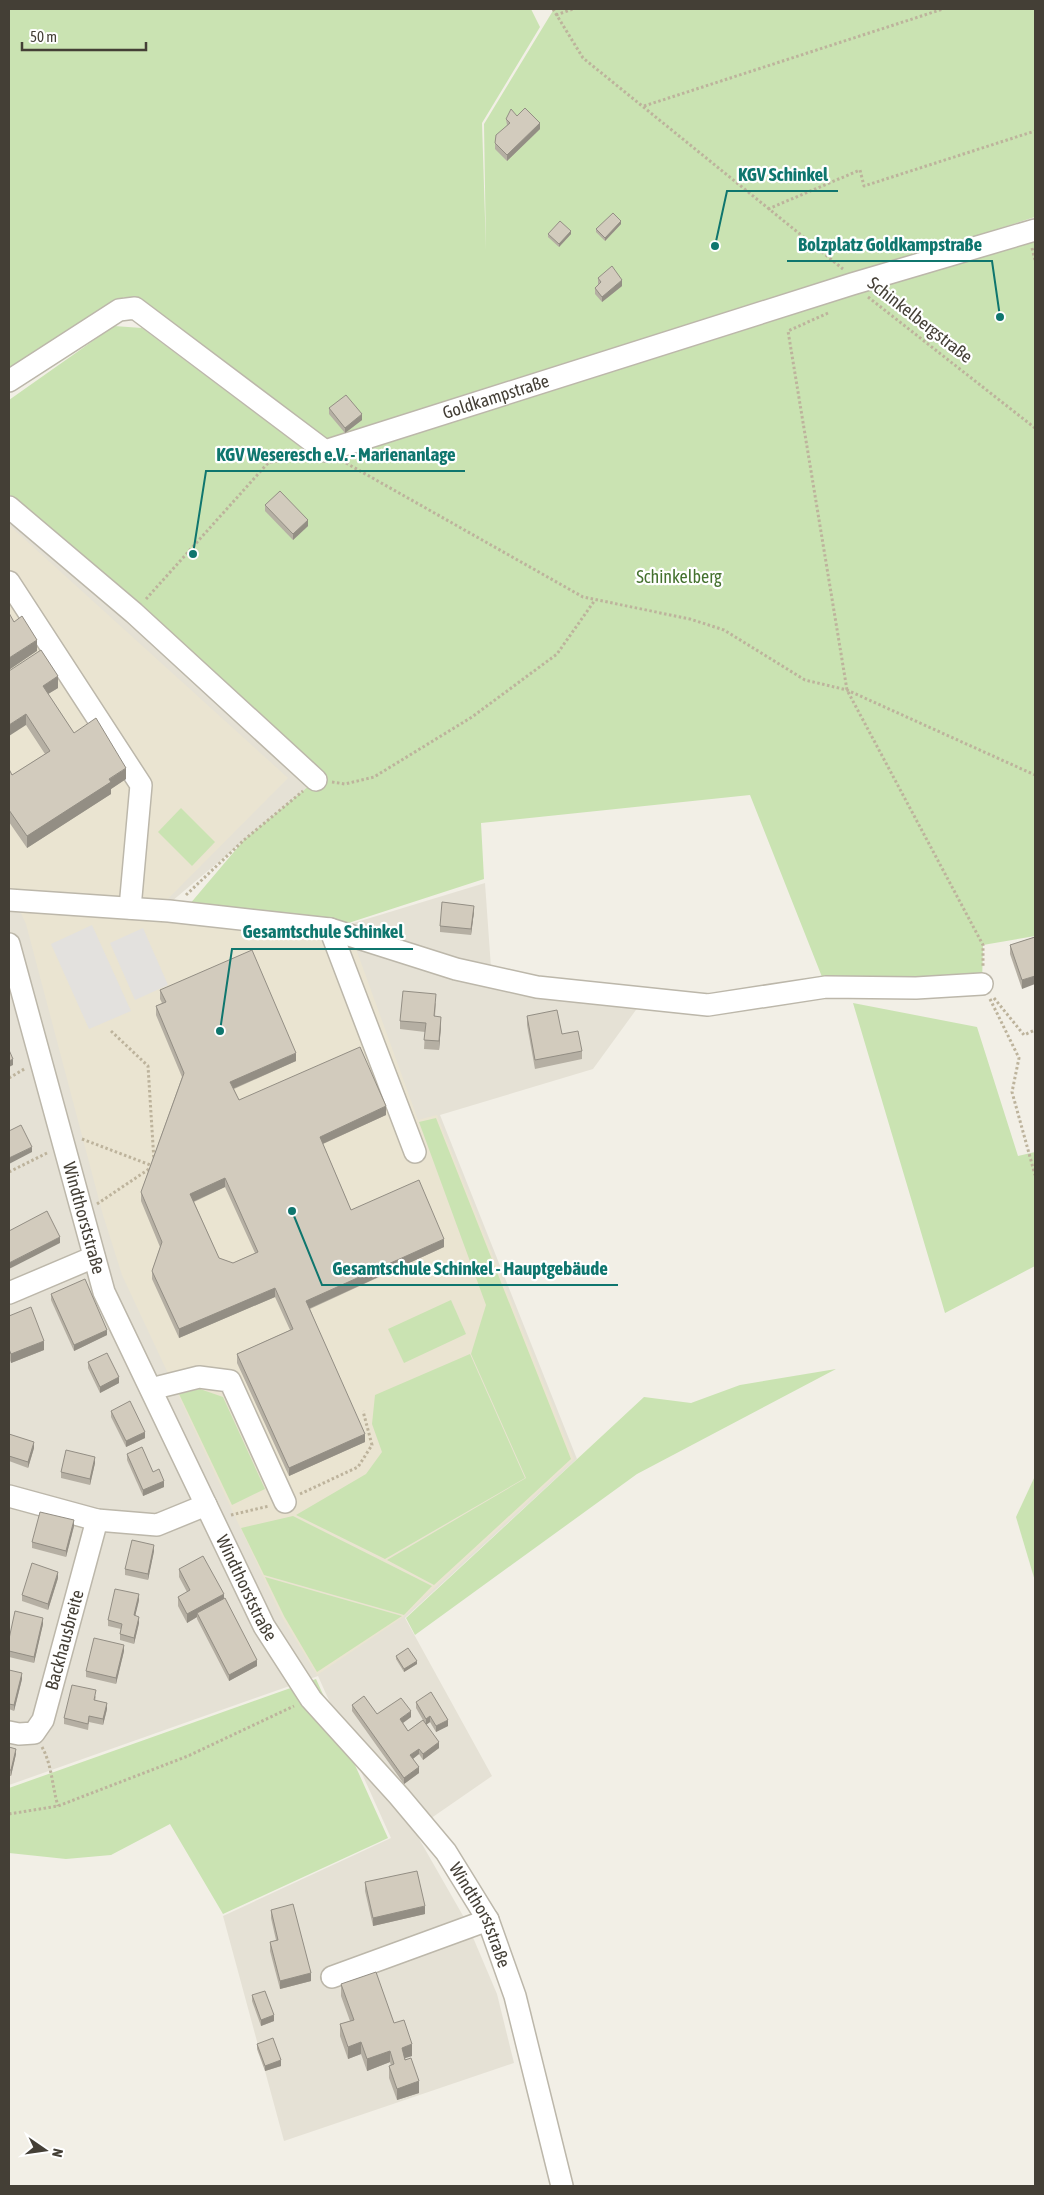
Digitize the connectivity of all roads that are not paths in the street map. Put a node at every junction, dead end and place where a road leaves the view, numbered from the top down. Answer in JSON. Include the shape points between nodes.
{"nodes":[{"id":1,"x":1035,"y":230,"type":"edge"},
{"id":2,"x":9,"y":381,"type":"edge"},
{"id":3,"x":9,"y":507,"type":"edge"},
{"id":4,"x":9,"y":582,"type":"edge"},
{"id":5,"x":316,"y":780,"type":"road end"},
{"id":6,"x":9,"y":900,"type":"edge"},
{"id":7,"x":130,"y":908,"type":"junction"},
{"id":8,"x":330,"y":929,"type":"junction"},
{"id":9,"x":9,"y":944,"type":"edge"},
{"id":10,"x":982,"y":984,"type":"road end"},
{"id":11,"x":415,"y":1152,"type":"dead end"},
{"id":12,"x":94,"y":1257,"type":"junction"},
{"id":13,"x":9,"y":1293,"type":"edge"},
{"id":14,"x":151,"y":1389,"type":"junction"},
{"id":15,"x":9,"y":1496,"type":"edge"},
{"id":16,"x":285,"y":1502,"type":"road end"},
{"id":17,"x":210,"y":1512,"type":"junction"},
{"id":18,"x":97,"y":1520,"type":"junction"},
{"id":19,"x":9,"y":1732,"type":"edge"},
{"id":20,"x":488,"y":1920,"type":"junction"},
{"id":21,"x":332,"y":1977,"type":"dead end"},
{"id":22,"x":562,"y":2186,"type":"edge"}],
"edges":[{"from":1,"to":2,"type":"street","name":"Goldkampstraße","via":[[852,284],[325,451],[135,308],[119,310]]},
{"from":3,"to":5,"type":"street","via":[[134,613]]},
{"from":4,"to":7,"type":"street","via":[[141,785]]},
{"from":6,"to":7,"type":"street"},
{"from":7,"to":8,"type":"street"},
{"from":8,"to":10,"type":"street","via":[[456,969],[537,987],[708,1005],[826,987],[916,988]]},
{"from":8,"to":11,"type":"street"},
{"from":9,"to":12,"type":"street","name":"Windthorststraße"},
{"from":12,"to":13,"type":"street"},
{"from":12,"to":14,"type":"street","name":"Windthorststraße","via":[[104,1292]]},
{"from":14,"to":16,"type":"street","via":[[199,1377],[230,1381]]},
{"from":14,"to":17,"type":"street","name":"Windthorststraße"},
{"from":15,"to":18,"type":"street"},
{"from":17,"to":18,"type":"street","via":[[157,1525]]},
{"from":17,"to":20,"type":"street","name":"Windthorststraße","via":[[264,1626],[311,1698],[446,1852]]},
{"from":18,"to":19,"type":"street","name":"Backhausbreite","via":[[44,1720],[34,1733]]},
{"from":20,"to":21,"type":"street"},
{"from":20,"to":22,"type":"street","name":"Windthorststraße","via":[[515,1996]]}]}
